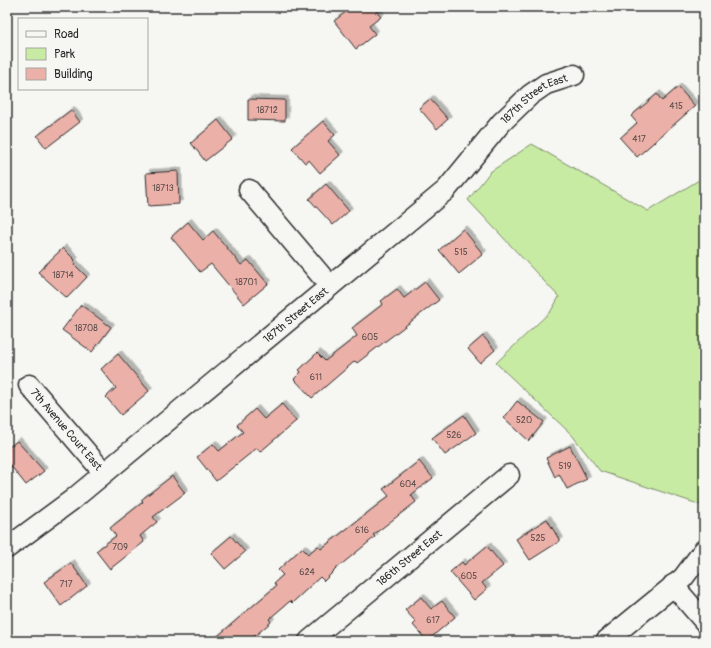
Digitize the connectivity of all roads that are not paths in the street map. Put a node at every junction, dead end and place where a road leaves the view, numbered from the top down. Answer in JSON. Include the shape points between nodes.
{"nodes":[{"id":1,"x":574,"y":75,"type":"dead end"},
{"id":2,"x":249,"y":190,"type":"dead end"},
{"id":3,"x":330,"y":286,"type":"junction"},
{"id":4,"x":29,"y":385,"type":"dead end"},
{"id":5,"x":104,"y":473,"type":"junction"},
{"id":6,"x":509,"y":475,"type":"dead end"},
{"id":7,"x":7,"y":548,"type":"edge"},
{"id":8,"x":704,"y":550,"type":"edge"},
{"id":9,"x":673,"y":585,"type":"junction"},
{"id":10,"x":704,"y":621,"type":"edge"},
{"id":11,"x":309,"y":641,"type":"edge"},
{"id":12,"x":606,"y":641,"type":"edge"}],
"edges":[{"from":1,"to":3,"type":"street","name":"187th Street East","via":[[546,84],[530,95],[501,123],[446,190]]},
{"from":2,"to":3,"type":"street"},
{"from":3,"to":5,"type":"street","name":"187th Street East"},
{"from":4,"to":5,"type":"street","name":"7th Avenue Court East"},
{"from":5,"to":7,"type":"street","name":"187th Street East"},
{"from":6,"to":11,"type":"street","name":"186th Street East"},
{"from":8,"to":9,"type":"street","via":[[683,578]]},
{"from":9,"to":10,"type":"street"},
{"from":9,"to":12,"type":"street"}]}
